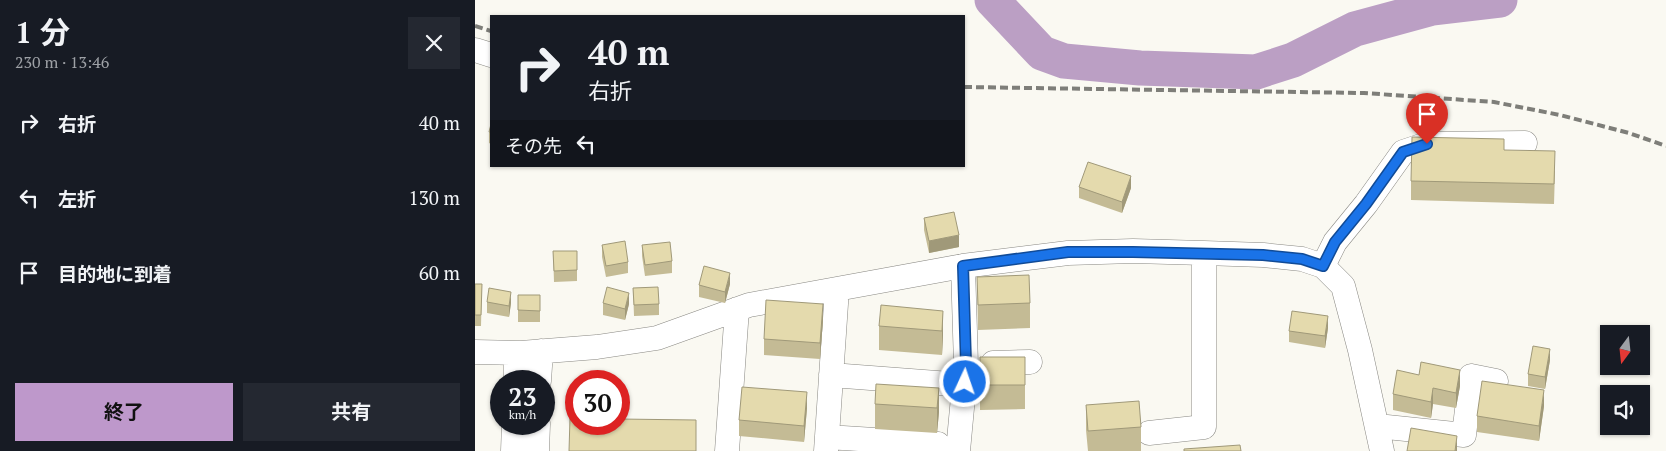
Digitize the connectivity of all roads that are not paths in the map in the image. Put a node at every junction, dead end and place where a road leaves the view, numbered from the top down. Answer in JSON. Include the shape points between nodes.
{"nodes":[{"id":1,"x":475,"y":50,"type":"edge"},
{"id":2,"x":490,"y":55,"type":"edge"},
{"id":3,"x":1525,"y":143,"type":"dead end"},
{"id":4,"x":1204,"y":253,"type":"junction"},
{"id":5,"x":963,"y":266,"type":"junction"},
{"id":6,"x":1323,"y":266,"type":"junction"},
{"id":7,"x":837,"y":289,"type":"junction"},
{"id":8,"x":737,"y":309,"type":"junction"},
{"id":9,"x":541,"y":351,"type":"junction"},
{"id":10,"x":475,"y":352,"type":"edge"},
{"id":11,"x":516,"y":353,"type":"junction"},
{"id":12,"x":1030,"y":362,"type":"dead end"},
{"id":13,"x":966,"y":364,"type":"junction"},
{"id":14,"x":516,"y":370,"type":"edge"},
{"id":15,"x":540,"y":370,"type":"edge"},
{"id":16,"x":831,"y":375,"type":"junction"},
{"id":17,"x":1496,"y":381,"type":"edge"},
{"id":18,"x":950,"y":384,"type":"dead end"},
{"id":19,"x":1377,"y":426,"type":"junction"},
{"id":20,"x":1149,"y":433,"type":"dead end"},
{"id":21,"x":514,"y":435,"type":"edge"},
{"id":22,"x":538,"y":435,"type":"edge"},
{"id":23,"x":827,"y":444,"type":"edge"},
{"id":24,"x":948,"y":448,"type":"edge"},
{"id":25,"x":513,"y":451,"type":"edge"},
{"id":26,"x":537,"y":451,"type":"edge"},
{"id":27,"x":727,"y":451,"type":"edge"},
{"id":28,"x":1382,"y":451,"type":"edge"}],
"edges":[{"from":1,"to":2,"type":"street"},
{"from":3,"to":6,"type":"street","via":[[1427,144],[1403,152],[1335,242]]},
{"from":4,"to":5,"type":"street","via":[[1068,252]]},
{"from":4,"to":6,"type":"street","via":[[1302,259]]},
{"from":4,"to":20,"type":"street","via":[[1204,427]]},
{"from":5,"to":7,"type":"street"},
{"from":5,"to":13,"type":"street"},
{"from":6,"to":19,"type":"street","via":[[1343,286]]},
{"from":7,"to":8,"type":"street"},
{"from":7,"to":16,"type":"street"},
{"from":8,"to":9,"type":"street","via":[[657,338]]},
{"from":8,"to":27,"type":"street","via":[[741,394]]},
{"from":9,"to":11,"type":"street"},
{"from":9,"to":15,"type":"street"},
{"from":10,"to":11,"type":"street"},
{"from":11,"to":14,"type":"street"},
{"from":12,"to":13,"type":"street"},
{"from":13,"to":24,"type":"street"},
{"from":16,"to":18,"type":"street"},
{"from":16,"to":23,"type":"street"},
{"from":17,"to":19,"type":"street","via":[[1471,376],[1464,435]]},
{"from":19,"to":28,"type":"street"},
{"from":21,"to":25,"type":"street"},
{"from":22,"to":26,"type":"street"},
{"from":23,"to":24,"type":"street"}]}
